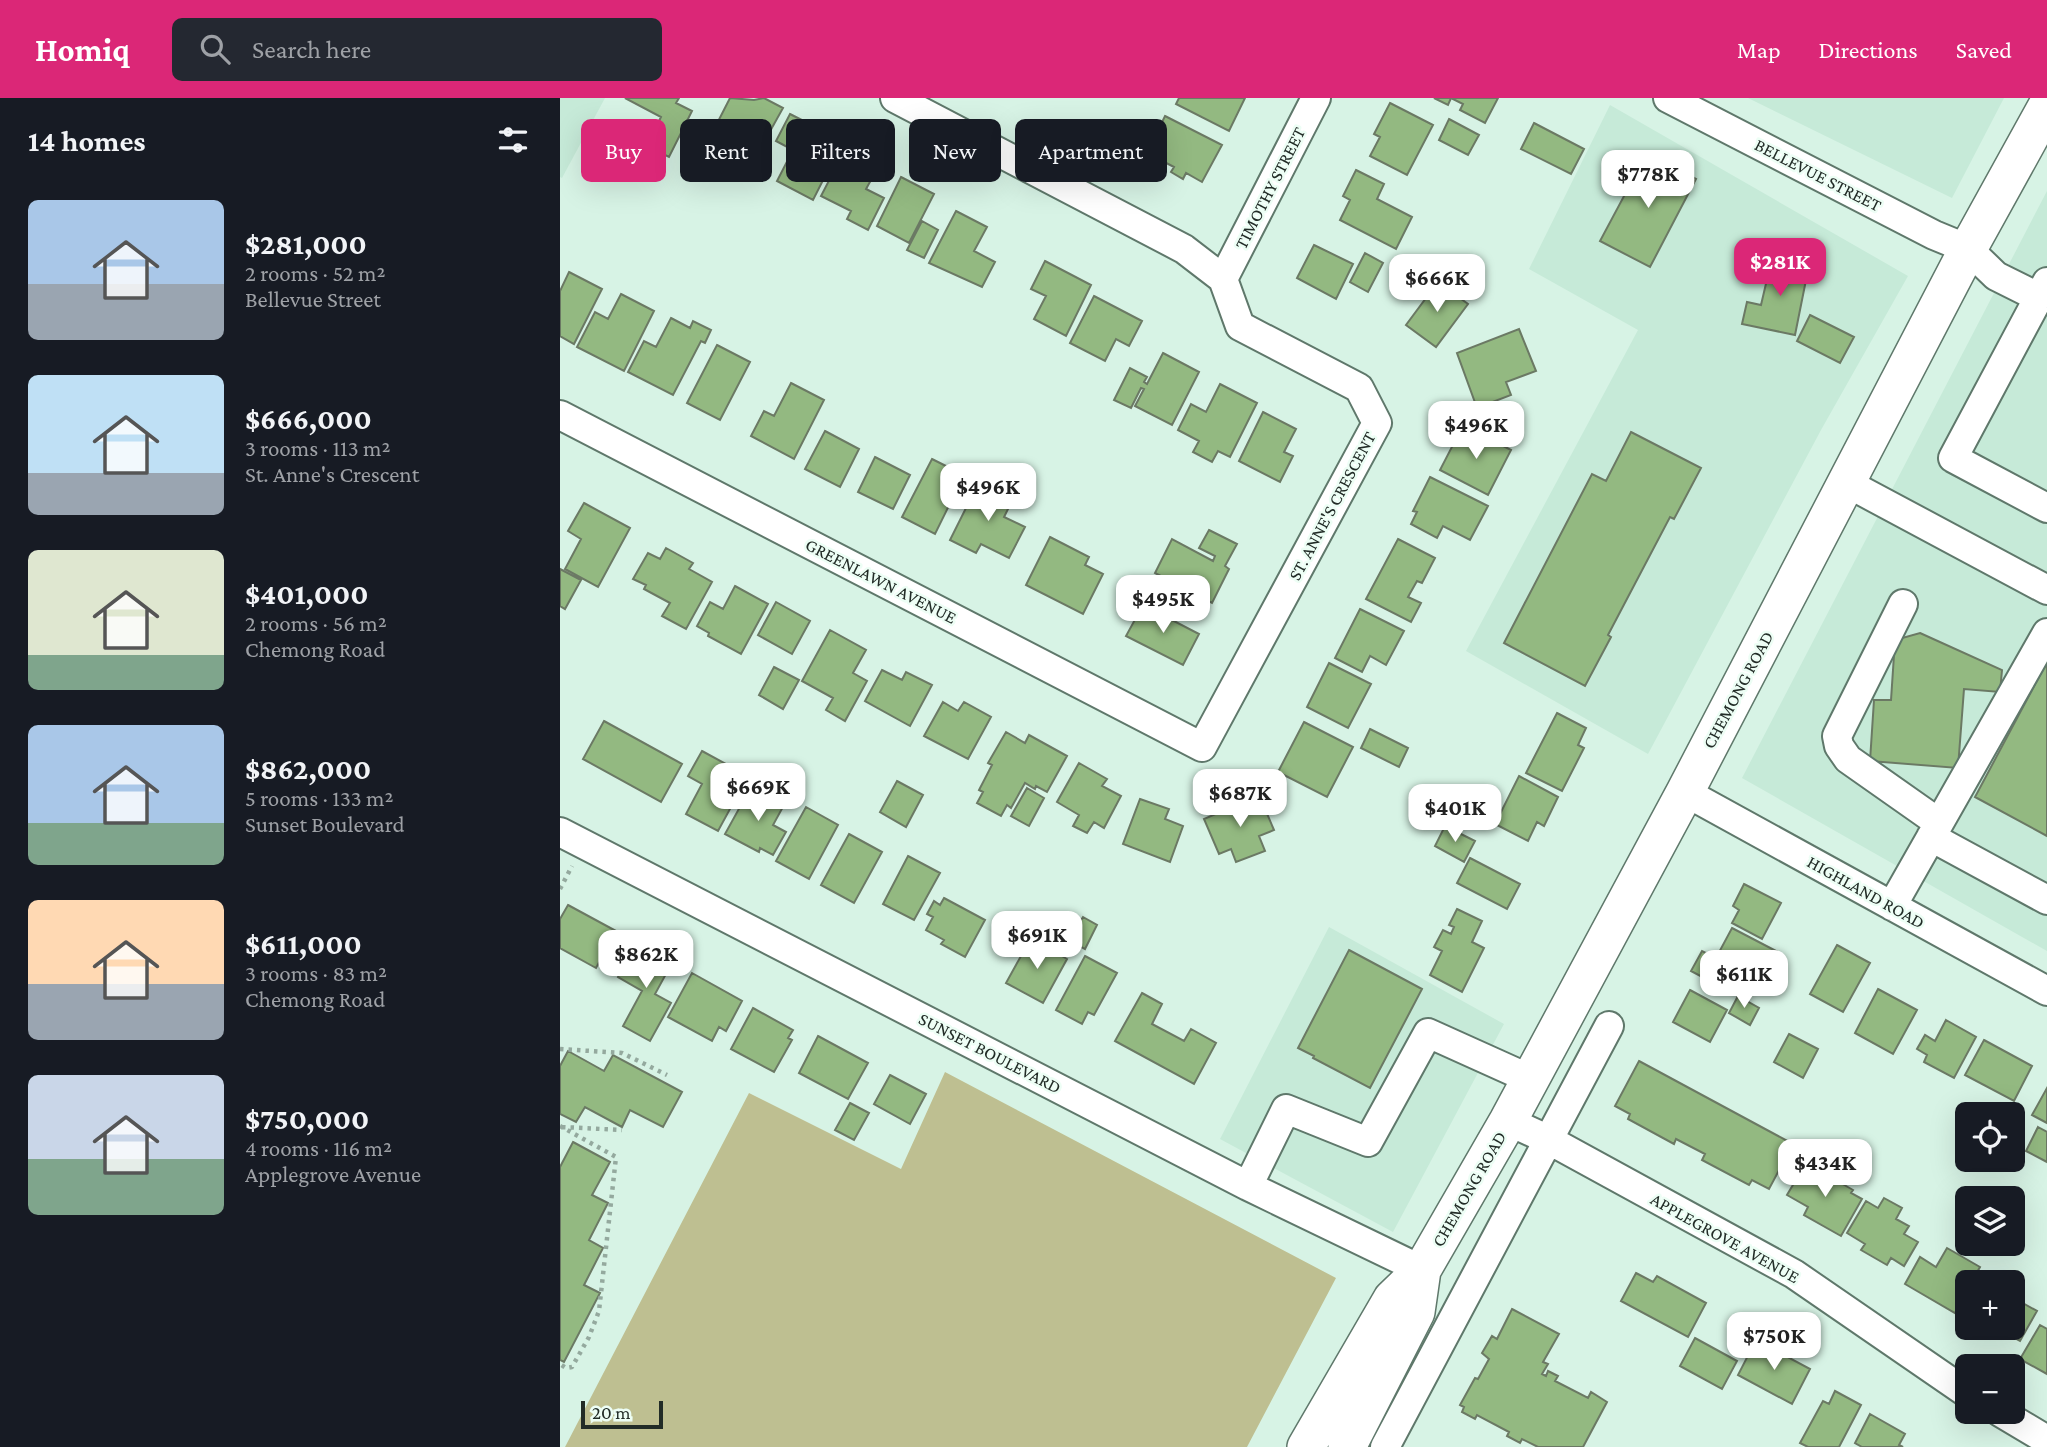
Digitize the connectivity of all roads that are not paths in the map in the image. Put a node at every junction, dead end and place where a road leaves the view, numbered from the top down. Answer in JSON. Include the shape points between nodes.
{"nodes":[{"id":1,"x":895,"y":98,"type":"edge"},
{"id":2,"x":1316,"y":98,"type":"edge"},
{"id":3,"x":1668,"y":98,"type":"edge"},
{"id":4,"x":2047,"y":106,"type":"edge"},
{"id":5,"x":1968,"y":249,"type":"junction"},
{"id":6,"x":1223,"y":279,"type":"junction"},
{"id":7,"x":2043,"y":289,"type":"edge"},
{"id":8,"x":560,"y":415,"type":"edge"},
{"id":9,"x":1847,"y":483,"type":"junction"},
{"id":10,"x":2047,"y":508,"type":"edge"},
{"id":11,"x":2047,"y":590,"type":"edge"},
{"id":12,"x":1903,"y":604,"type":"dead end"},
{"id":13,"x":2047,"y":633,"type":"edge"},
{"id":14,"x":1202,"y":747,"type":"joint"},
{"id":15,"x":1685,"y":792,"type":"junction"},
{"id":16,"x":1935,"y":830,"type":"junction"},
{"id":17,"x":560,"y":832,"type":"edge"},
{"id":18,"x":2047,"y":900,"type":"edge"},
{"id":19,"x":1892,"y":906,"type":"junction"},
{"id":20,"x":2047,"y":991,"type":"edge"},
{"id":21,"x":1609,"y":1026,"type":"dead end"},
{"id":22,"x":1531,"y":1079,"type":"junction"},
{"id":23,"x":1508,"y":1121,"type":"junction"},
{"id":24,"x":1549,"y":1140,"type":"junction"},
{"id":25,"x":1248,"y":1186,"type":"junction"},
{"id":26,"x":1422,"y":1270,"type":"junction"},
{"id":27,"x":1955,"y":1385,"type":"edge"},
{"id":28,"x":2020,"y":1424,"type":"edge"},
{"id":29,"x":2047,"y":1440,"type":"edge"},
{"id":30,"x":1306,"y":1447,"type":"edge"},
{"id":31,"x":1346,"y":1447,"type":"edge"},
{"id":32,"x":1385,"y":1447,"type":"edge"}],
"edges":[{"from":1,"to":6,"type":"street","via":[[1184,249]]},
{"from":2,"to":6,"type":"street","name":"TIMOTHY STREET"},
{"from":3,"to":5,"type":"street","name":"BELLEVUE STREET"},
{"from":4,"to":5,"type":"main road","name":"CHEMONG ROAD"},
{"from":5,"to":7,"type":"street","via":[[1996,275]]},
{"from":5,"to":9,"type":"main road","name":"CHEMONG ROAD"},
{"from":6,"to":14,"type":"street","name":"ST. ANNE'S CRESCENT","via":[[1240,326],[1359,387],[1377,423]]},
{"from":7,"to":10,"type":"street","via":[[1953,458]]},
{"from":8,"to":14,"type":"street","name":"GREENLAWN AVENUE"},
{"from":9,"to":11,"type":"street"},
{"from":9,"to":15,"type":"main road","name":"CHEMONG ROAD"},
{"from":12,"to":16,"type":"street","via":[[1837,736],[1848,759]]},
{"from":13,"to":16,"type":"street"},
{"from":15,"to":19,"type":"street","name":"HIGHLAND ROAD"},
{"from":15,"to":22,"type":"main road","name":"CHEMONG ROAD"},
{"from":16,"to":18,"type":"street"},
{"from":16,"to":19,"type":"street"},
{"from":17,"to":25,"type":"street","name":"SUNSET BOULEVARD"},
{"from":19,"to":20,"type":"street","name":"HIGHLAND ROAD"},
{"from":21,"to":24,"type":"street"},
{"from":22,"to":23,"type":"main road","name":"CHEMONG ROAD"},
{"from":22,"to":25,"type":"street","via":[[1428,1033],[1368,1142],[1286,1109]]},
{"from":23,"to":24,"type":"street","name":"APPLEGROVE AVENUE"},
{"from":23,"to":26,"type":"main road","name":"CHEMONG ROAD"},
{"from":24,"to":27,"type":"street","name":"APPLEGROVE AVENUE","via":[[1794,1274]]},
{"from":24,"to":32,"type":"street"},
{"from":25,"to":26,"type":"street","name":"SUNSET BOULEVARD"},
{"from":26,"to":30,"type":"main road","name":"CHEMONG ROAD","via":[[1392,1298]]},
{"from":26,"to":31,"type":"main road","name":"CHEMONG ROAD","via":[[1416,1312]]},
{"from":28,"to":29,"type":"street"}]}
